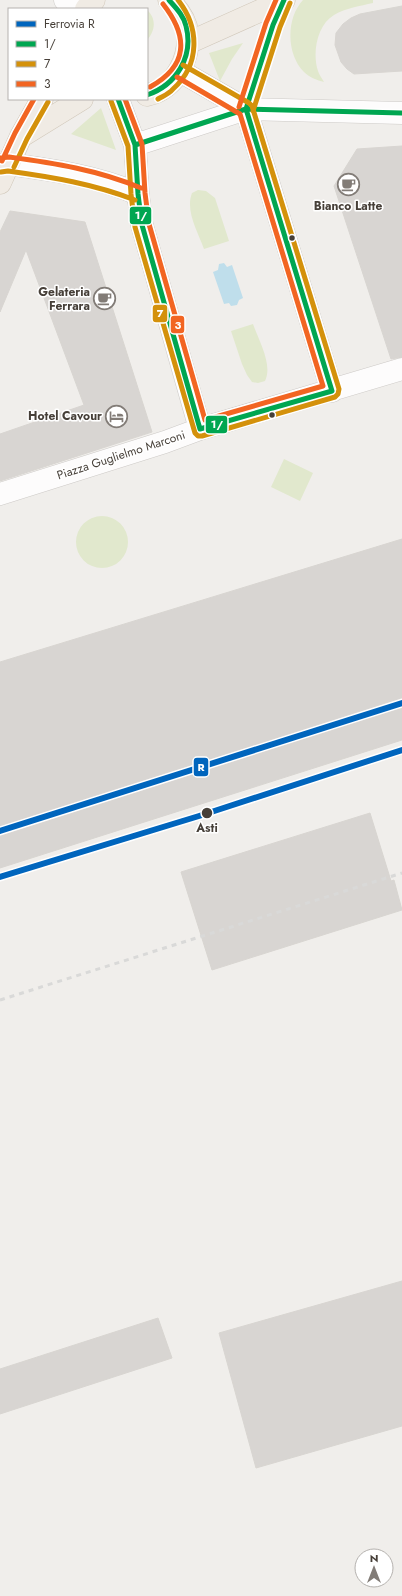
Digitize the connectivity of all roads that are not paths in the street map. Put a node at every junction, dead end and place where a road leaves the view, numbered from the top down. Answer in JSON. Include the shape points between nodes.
{"nodes":[{"id":1,"x":65,"y":0,"type":"edge"},
{"id":2,"x":94,"y":0,"type":"edge"},
{"id":3,"x":169,"y":0,"type":"edge"},
{"id":4,"x":284,"y":0,"type":"edge"},
{"id":5,"x":73,"y":8,"type":"edge"},
{"id":6,"x":87,"y":8,"type":"edge"},
{"id":7,"x":188,"y":43,"type":"junction"},
{"id":8,"x":180,"y":71,"type":"junction"},
{"id":9,"x":148,"y":95,"type":"edge"},
{"id":10,"x":41,"y":100,"type":"edge"},
{"id":11,"x":80,"y":100,"type":"edge"},
{"id":12,"x":118,"y":100,"type":"edge"},
{"id":13,"x":246,"y":109,"type":"junction"},
{"id":14,"x":402,"y":113,"type":"edge"},
{"id":15,"x":21,"y":136,"type":"junction"},
{"id":16,"x":135,"y":145,"type":"junction"},
{"id":17,"x":3,"y":171,"type":"edge"},
{"id":18,"x":138,"y":194,"type":"junction"},
{"id":19,"x":402,"y":369,"type":"edge"},
{"id":20,"x":332,"y":391,"type":"junction"},
{"id":21,"x":200,"y":429,"type":"junction"},
{"id":22,"x":0,"y":494,"type":"edge"}],
"edges":[{"from":1,"to":5,"type":"street"},
{"from":2,"to":6,"type":"main road"},
{"from":3,"to":7,"type":"main road","via":[[186,25]]},
{"from":4,"to":7,"type":"main road"},
{"from":7,"to":8,"type":"main road","via":[[186,58]]},
{"from":8,"to":9,"type":"main road","via":[[168,85]]},
{"from":8,"to":13,"type":"street"},
{"from":10,"to":15,"type":"main road"},
{"from":11,"to":15,"type":"main road"},
{"from":12,"to":16,"type":"street","name":"Piazza Guglielmo Marconi"},
{"from":13,"to":14,"type":"street"},
{"from":13,"to":16,"type":"street"},
{"from":13,"to":20,"type":"street"},
{"from":15,"to":17,"type":"main road"},
{"from":16,"to":18,"type":"street","name":"Piazza Guglielmo Marconi"},
{"from":17,"to":18,"type":"street","via":[[68,172],[118,185]]},
{"from":18,"to":21,"type":"street","name":"Piazza Guglielmo Marconi","via":[[142,225]]},
{"from":19,"to":20,"type":"street","name":"Piazza Guglielmo Marconi"},
{"from":20,"to":21,"type":"street","name":"Piazza Guglielmo Marconi"},
{"from":21,"to":22,"type":"street","name":"Piazza Guglielmo Marconi"}]}
